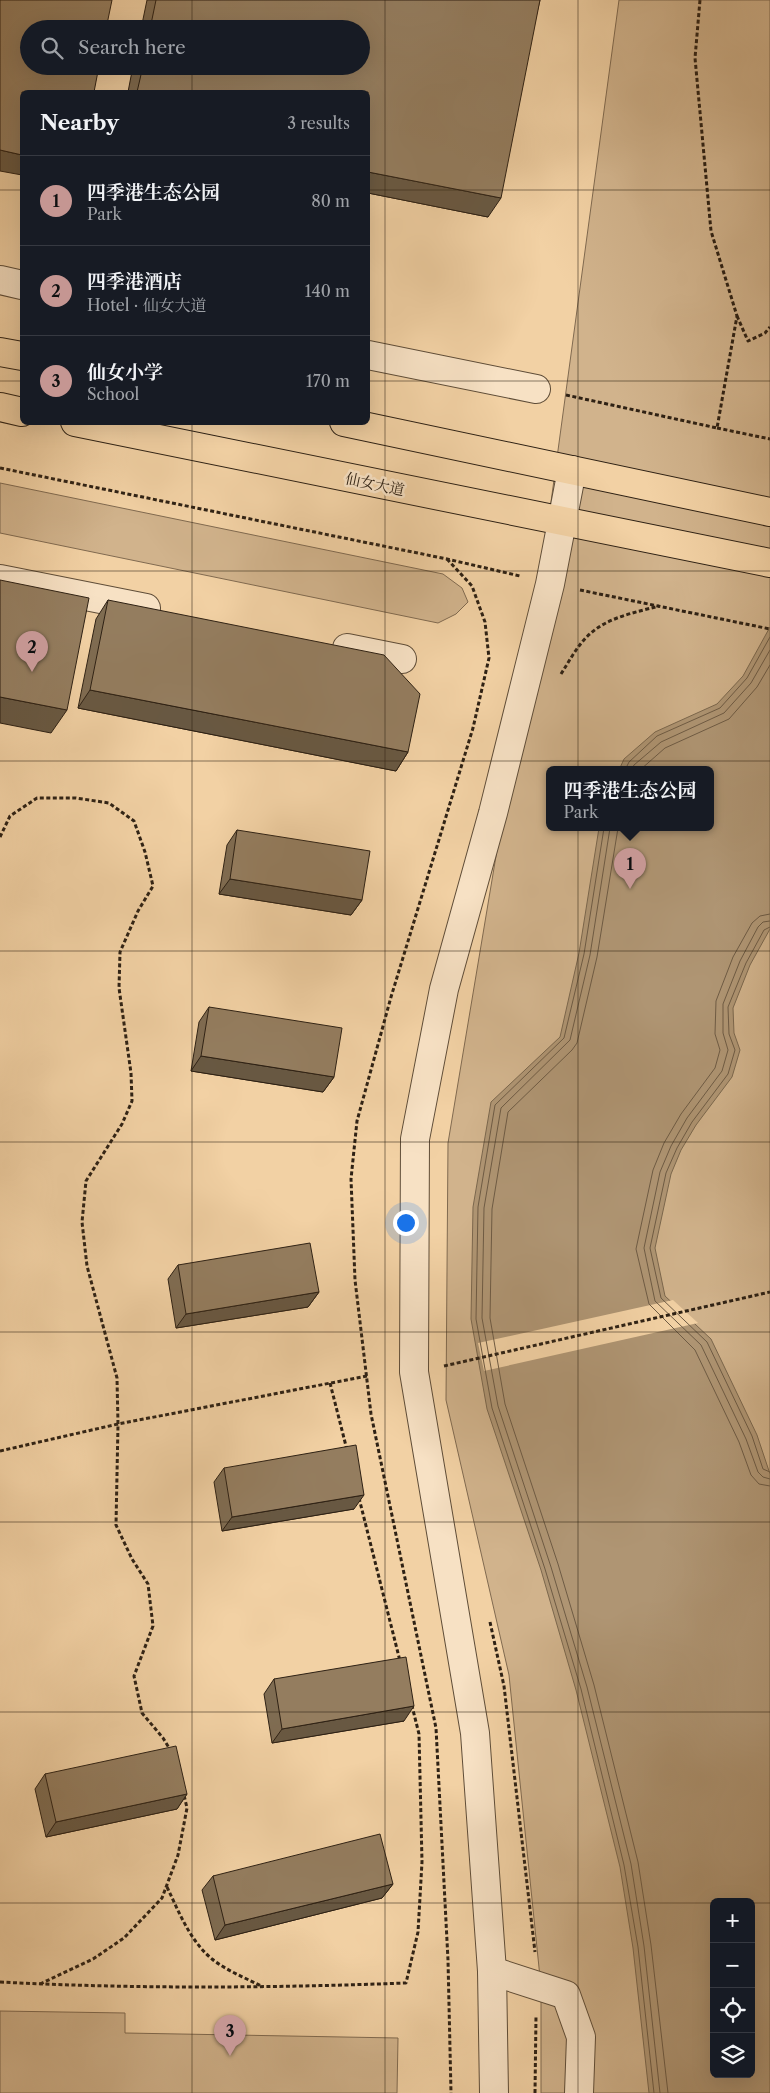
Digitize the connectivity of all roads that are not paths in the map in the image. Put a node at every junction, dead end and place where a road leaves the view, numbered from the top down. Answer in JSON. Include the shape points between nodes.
{"nodes":[{"id":1,"x":0,"y":280,"type":"edge"},
{"id":2,"x":20,"y":285,"type":"edge"},
{"id":3,"x":0,"y":352,"type":"edge"},
{"id":4,"x":370,"y":355,"type":"edge"},
{"id":5,"x":20,"y":356,"type":"edge"},
{"id":6,"x":536,"y":389,"type":"road end"},
{"id":7,"x":0,"y":407,"type":"edge"},
{"id":8,"x":20,"y":412,"type":"edge"},
{"id":9,"x":89,"y":425,"type":"edge"},
{"id":10,"x":358,"y":425,"type":"edge"},
{"id":11,"x":572,"y":470,"type":"junction"},
{"id":12,"x":770,"y":512,"type":"edge"},
{"id":13,"x":561,"y":522,"type":"junction"},
{"id":14,"x":770,"y":563,"type":"edge"},
{"id":15,"x":0,"y":579,"type":"edge"},
{"id":16,"x":167,"y":612,"type":"edge"},
{"id":17,"x":324,"y":644,"type":"edge"},
{"id":18,"x":402,"y":659,"type":"dead end"},
{"id":19,"x":492,"y":1970,"type":"junction"},
{"id":20,"x":494,"y":2093,"type":"edge"},
{"id":21,"x":579,"y":2093,"type":"edge"}],
"edges":[{"from":1,"to":2,"type":"street"},
{"from":3,"to":5,"type":"main road"},
{"from":4,"to":6,"type":"street"},
{"from":7,"to":8,"type":"main road"},
{"from":9,"to":13,"type":"main road","name":"仙女大道"},
{"from":10,"to":11,"type":"main road"},
{"from":11,"to":12,"type":"main road"},
{"from":11,"to":13,"type":"street"},
{"from":13,"to":14,"type":"main road","name":"仙女大道"},
{"from":13,"to":19,"type":"street","via":[[550,584],[493,812],[444,989],[415,1139],[414,1372],[475,1733]]},
{"from":15,"to":16,"type":"street"},
{"from":17,"to":18,"type":"street"},
{"from":19,"to":20,"type":"street"},
{"from":19,"to":21,"type":"street","via":[[566,1995],[581,2037]]}]}
